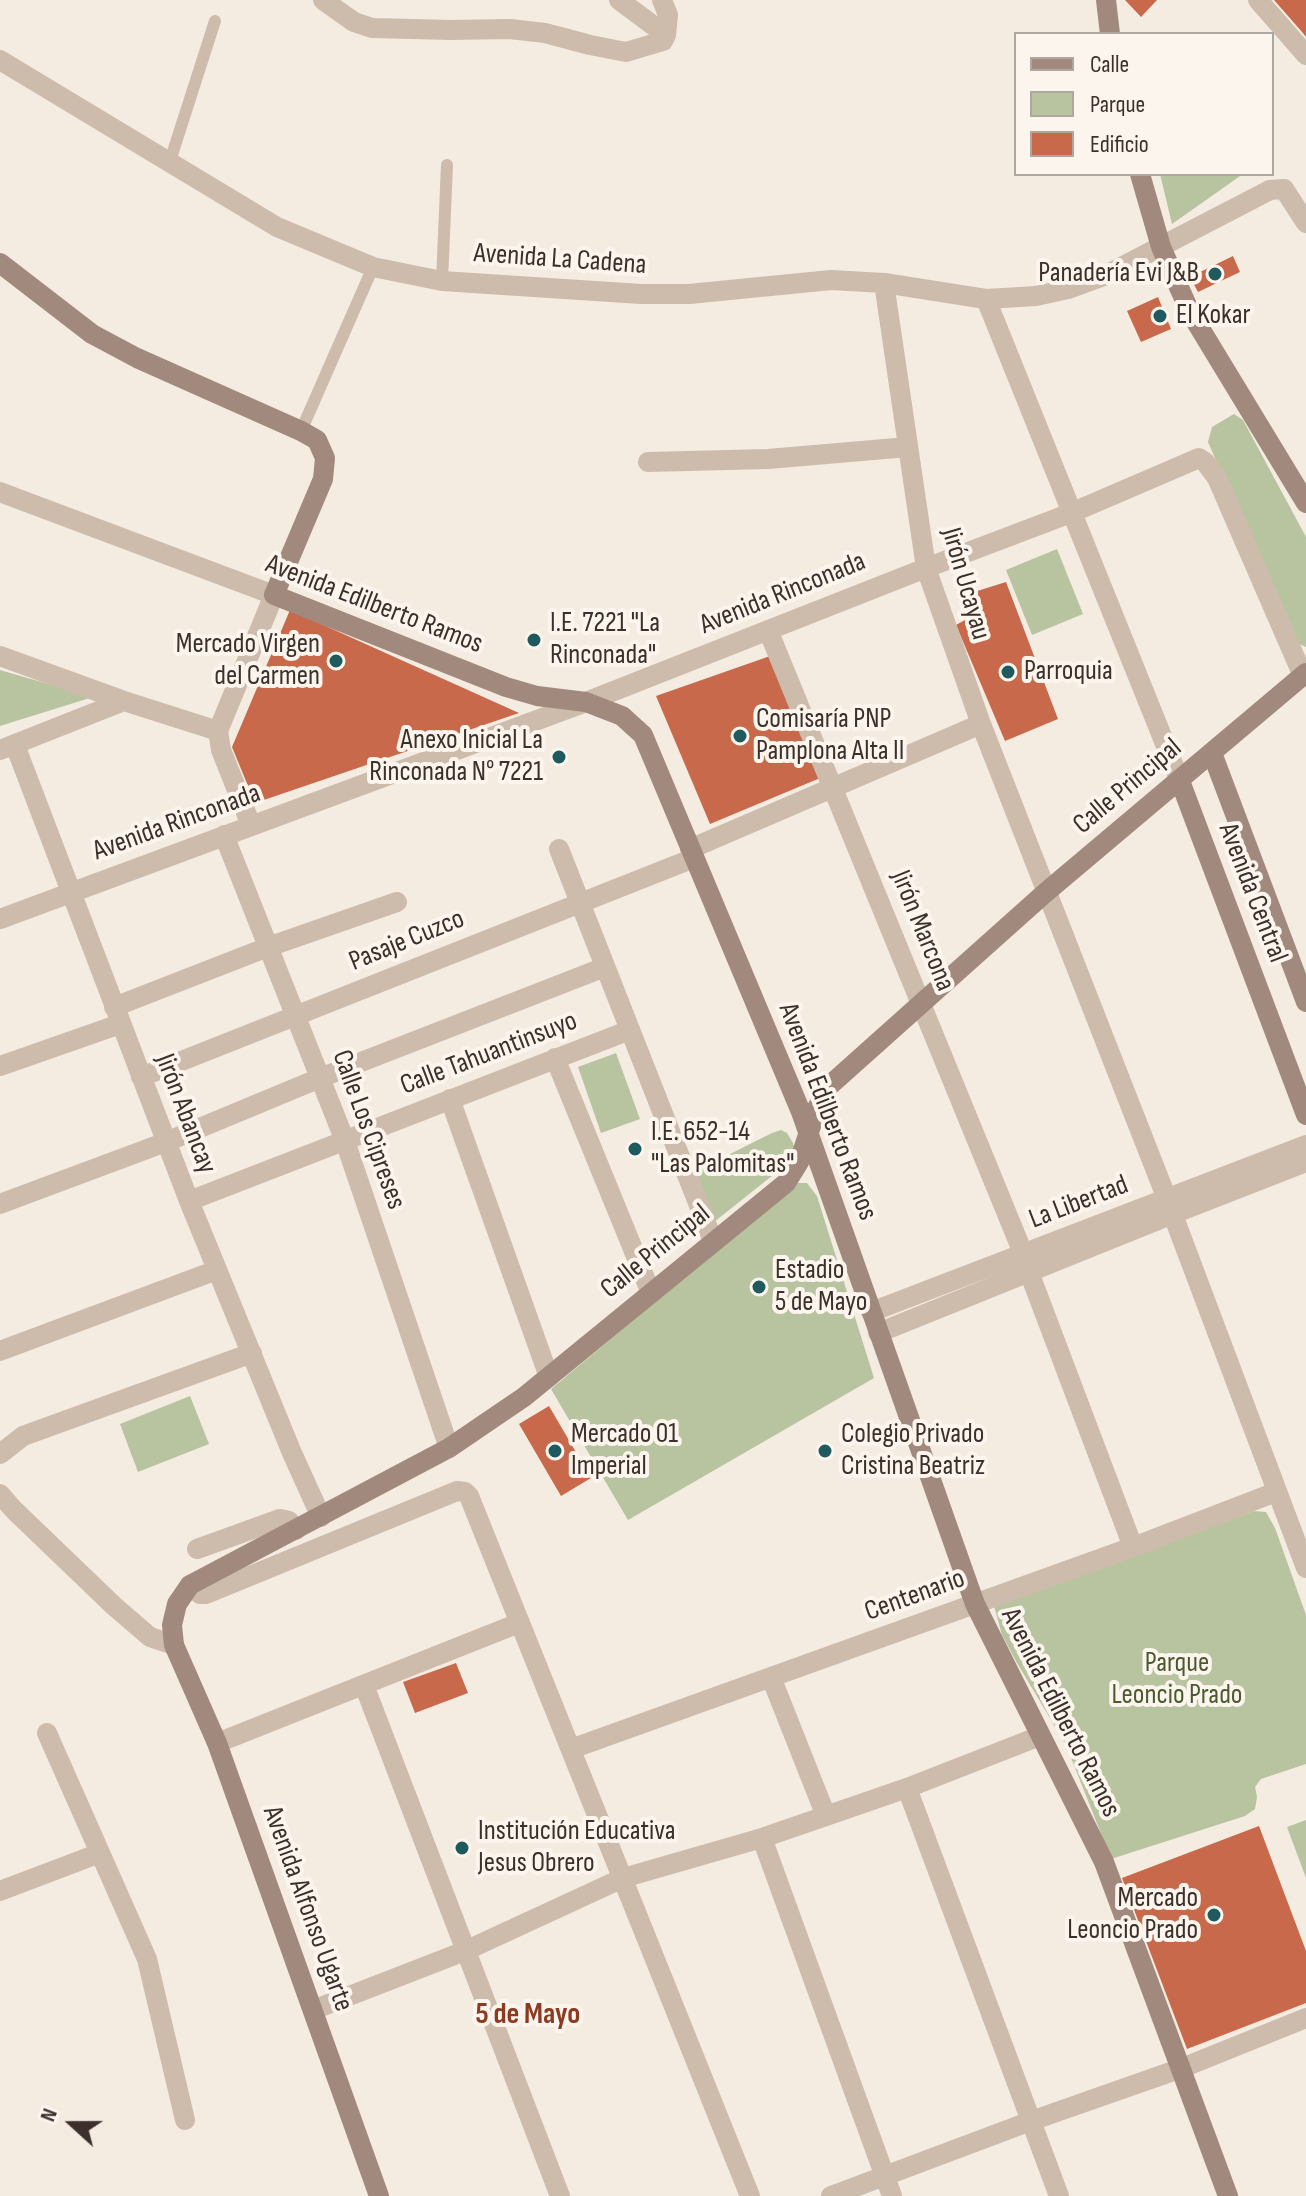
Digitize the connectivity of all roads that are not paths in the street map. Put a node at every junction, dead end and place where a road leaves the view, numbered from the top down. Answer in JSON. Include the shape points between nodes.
{"nodes":[{"id":1,"x":323,"y":0,"type":"edge"},
{"id":2,"x":619,"y":0,"type":"edge"},
{"id":3,"x":662,"y":0,"type":"edge"},
{"id":4,"x":1106,"y":0,"type":"edge"},
{"id":5,"x":1258,"y":0,"type":"edge"},
{"id":6,"x":215,"y":21,"type":"dead end"},
{"id":7,"x":1110,"y":32,"type":"edge"},
{"id":8,"x":666,"y":35,"type":"junction"},
{"id":9,"x":1306,"y":55,"type":"edge"},
{"id":10,"x":0,"y":60,"type":"edge"},
{"id":11,"x":170,"y":161,"type":"junction"},
{"id":12,"x":447,"y":165,"type":"dead end"},
{"id":13,"x":1141,"y":176,"type":"edge"},
{"id":14,"x":1306,"y":223,"type":"edge"},
{"id":15,"x":1161,"y":247,"type":"junction"},
{"id":16,"x":0,"y":263,"type":"edge"},
{"id":17,"x":373,"y":267,"type":"junction"},
{"id":18,"x":442,"y":281,"type":"junction"},
{"id":19,"x":884,"y":283,"type":"junction"},
{"id":20,"x":986,"y":299,"type":"junction"},
{"id":21,"x":301,"y":431,"type":"junction"},
{"id":22,"x":908,"y":447,"type":"junction"},
{"id":23,"x":648,"y":462,"type":"dead end"},
{"id":24,"x":0,"y":492,"type":"edge"},
{"id":25,"x":1306,"y":503,"type":"edge"},
{"id":26,"x":1071,"y":513,"type":"junction"},
{"id":27,"x":926,"y":568,"type":"junction"},
{"id":28,"x":274,"y":595,"type":"junction"},
{"id":29,"x":768,"y":630,"type":"junction"},
{"id":30,"x":0,"y":656,"type":"edge"},
{"id":31,"x":1304,"y":675,"type":"edge"},
{"id":32,"x":124,"y":701,"type":"junction"},
{"id":33,"x":586,"y":702,"type":"junction"},
{"id":34,"x":981,"y":724,"type":"junction"},
{"id":35,"x":218,"y":731,"type":"junction"},
{"id":36,"x":8,"y":748,"type":"edge"},
{"id":37,"x":1212,"y":753,"type":"junction"},
{"id":38,"x":1180,"y":781,"type":"junction"},
{"id":39,"x":833,"y":788,"type":"junction"},
{"id":40,"x":251,"y":825,"type":"junction"},
{"id":41,"x":224,"y":835,"type":"junction"},
{"id":42,"x":559,"y":849,"type":"dead end"},
{"id":43,"x":692,"y":853,"type":"junction"},
{"id":44,"x":70,"y":893,"type":"junction"},
{"id":45,"x":1045,"y":893,"type":"junction"},
{"id":46,"x":397,"y":902,"type":"dead end"},
{"id":47,"x":580,"y":903,"type":"junction"},
{"id":48,"x":0,"y":919,"type":"edge"},
{"id":49,"x":268,"y":947,"type":"junction"},
{"id":50,"x":605,"y":967,"type":"junction"},
{"id":51,"x":1306,"y":1002,"type":"edge"},
{"id":52,"x":922,"y":1004,"type":"junction"},
{"id":53,"x":117,"y":1015,"type":"junction"},
{"id":54,"x":295,"y":1015,"type":"junction"},
{"id":55,"x":630,"y":1030,"type":"junction"},
{"id":56,"x":555,"y":1058,"type":"junction"},
{"id":57,"x":0,"y":1066,"type":"edge"},
{"id":58,"x":141,"y":1077,"type":"junction"},
{"id":59,"x":320,"y":1078,"type":"junction"},
{"id":60,"x":450,"y":1099,"type":"junction"},
{"id":61,"x":1306,"y":1115,"type":"edge"},
{"id":62,"x":809,"y":1135,"type":"junction"},
{"id":63,"x":345,"y":1141,"type":"junction"},
{"id":64,"x":166,"y":1142,"type":"junction"},
{"id":65,"x":1306,"y":1145,"type":"edge"},
{"id":66,"x":1306,"y":1162,"type":"edge"},
{"id":67,"x":189,"y":1201,"type":"junction"},
{"id":68,"x":0,"y":1204,"type":"edge"},
{"id":69,"x":1170,"y":1206,"type":"junction"},
{"id":70,"x":713,"y":1241,"type":"junction"},
{"id":71,"x":1026,"y":1262,"type":"junction"},
{"id":72,"x":217,"y":1270,"type":"junction"},
{"id":73,"x":651,"y":1293,"type":"junction"},
{"id":74,"x":871,"y":1312,"type":"junction"},
{"id":75,"x":878,"y":1333,"type":"junction"},
{"id":76,"x":0,"y":1351,"type":"edge"},
{"id":77,"x":252,"y":1353,"type":"junction"},
{"id":78,"x":549,"y":1377,"type":"junction"},
{"id":79,"x":449,"y":1448,"type":"junction"},
{"id":80,"x":0,"y":1454,"type":"edge"},
{"id":81,"x":1276,"y":1492,"type":"junction"},
{"id":82,"x":0,"y":1494,"type":"edge"},
{"id":83,"x":321,"y":1517,"type":"junction"},
{"id":84,"x":296,"y":1530,"type":"junction"},
{"id":85,"x":1133,"y":1547,"type":"junction"},
{"id":86,"x":197,"y":1549,"type":"dead end"},
{"id":87,"x":1306,"y":1568,"type":"edge"},
{"id":88,"x":190,"y":1585,"type":"junction"},
{"id":89,"x":975,"y":1604,"type":"junction"},
{"id":90,"x":519,"y":1623,"type":"junction"},
{"id":91,"x":174,"y":1645,"type":"junction"},
{"id":92,"x":771,"y":1677,"type":"junction"},
{"id":93,"x":364,"y":1685,"type":"junction"},
{"id":94,"x":47,"y":1733,"type":"dead end"},
{"id":95,"x":1040,"y":1736,"type":"junction"},
{"id":96,"x":217,"y":1743,"type":"junction"},
{"id":97,"x":571,"y":1749,"type":"junction"},
{"id":98,"x":907,"y":1788,"type":"junction"},
{"id":99,"x":826,"y":1816,"type":"junction"},
{"id":100,"x":762,"y":1838,"type":"junction"},
{"id":101,"x":100,"y":1853,"type":"junction"},
{"id":102,"x":623,"y":1878,"type":"junction"},
{"id":103,"x":0,"y":1891,"type":"edge"},
{"id":104,"x":465,"y":1951,"type":"junction"},
{"id":105,"x":313,"y":2010,"type":"junction"},
{"id":106,"x":1306,"y":2018,"type":"edge"},
{"id":107,"x":1182,"y":2068,"type":"junction"},
{"id":108,"x":185,"y":2120,"type":"dead end"},
{"id":109,"x":1031,"y":2121,"type":"junction"},
{"id":110,"x":884,"y":2176,"type":"junction"},
{"id":111,"x":379,"y":2196,"type":"edge"},
{"id":112,"x":560,"y":2196,"type":"edge"},
{"id":113,"x":750,"y":2196,"type":"edge"},
{"id":114,"x":831,"y":2196,"type":"edge"},
{"id":115,"x":892,"y":2196,"type":"edge"},
{"id":116,"x":1059,"y":2196,"type":"edge"},
{"id":117,"x":1228,"y":2196,"type":"edge"}],
"edges":[{"from":1,"to":8,"type":"street","via":[[354,22],[381,29],[510,29],[626,52],[663,41]]},
{"from":2,"to":8,"type":"street"},
{"from":3,"to":8,"type":"street","via":[[668,15]]},
{"from":4,"to":7,"type":"street"},
{"from":5,"to":9,"type":"street"},
{"from":6,"to":11,"type":"lane"},
{"from":10,"to":11,"type":"street","name":"Avenida La Cadena"},
{"from":11,"to":17,"type":"street","name":"Avenida La Cadena","via":[[277,227]]},
{"from":12,"to":18,"type":"lane"},
{"from":13,"to":15,"type":"street"},
{"from":14,"to":15,"type":"street","name":"Avenida La Cadena","via":[[1284,189],[1270,190]]},
{"from":15,"to":20,"type":"street","name":"Avenida La Cadena","via":[[1068,289]]},
{"from":15,"to":25,"type":"street","via":[[1190,312]]},
{"from":16,"to":21,"type":"street","via":[[92,334]]},
{"from":17,"to":18,"type":"street","name":"Avenida La Cadena"},
{"from":17,"to":21,"type":"lane"},
{"from":18,"to":19,"type":"street","name":"Avenida La Cadena","via":[[641,294],[831,280]]},
{"from":19,"to":20,"type":"street","name":"Avenida La Cadena"},
{"from":19,"to":22,"type":"street","name":"Jirón Ucayau"},
{"from":20,"to":26,"type":"street"},
{"from":21,"to":28,"type":"street","via":[[317,440],[325,458],[323,479]]},
{"from":22,"to":23,"type":"street"},
{"from":22,"to":27,"type":"street","name":"Jirón Ucayau"},
{"from":24,"to":28,"type":"street","name":"Avenida Edilberto Ramos"},
{"from":26,"to":27,"type":"street","name":"Avenida Rinconada"},
{"from":26,"to":31,"type":"street","name":"Avenida Rinconada","via":[[1199,458],[1205,462],[1217,478]]},
{"from":26,"to":38,"type":"street"},
{"from":27,"to":29,"type":"street","name":"Avenida Rinconada"},
{"from":27,"to":34,"type":"street","name":"Jirón Ucayau"},
{"from":28,"to":33,"type":"street","name":"Avenida Edilberto Ramos","via":[[506,687]]},
{"from":28,"to":35,"type":"street"},
{"from":29,"to":33,"type":"street","name":"Avenida Rinconada"},
{"from":29,"to":39,"type":"street","name":"Jirón Marcona"},
{"from":30,"to":32,"type":"street"},
{"from":31,"to":37,"type":"street","name":"Calle Principal"},
{"from":32,"to":35,"type":"street"},
{"from":32,"to":36,"type":"street"},
{"from":33,"to":40,"type":"street","name":"Avenida Rinconada"},
{"from":33,"to":43,"type":"street","name":"Avenida Edilberto Ramos","via":[[622,716],[643,735]]},
{"from":34,"to":39,"type":"street","name":"Pasaje Cuzco"},
{"from":34,"to":45,"type":"street","name":"Jirón Ucayau"},
{"from":35,"to":40,"type":"street"},
{"from":36,"to":44,"type":"street","name":"Jirón Abancay"},
{"from":37,"to":38,"type":"street","name":"Calle Principal"},
{"from":37,"to":51,"type":"street","name":"Avenida Central"},
{"from":38,"to":45,"type":"street","name":"Calle Principal"},
{"from":38,"to":61,"type":"street","name":"Avenida Central"},
{"from":39,"to":43,"type":"street","name":"Pasaje Cuzco"},
{"from":39,"to":52,"type":"street","name":"Jirón Marcona"},
{"from":40,"to":41,"type":"street","name":"Avenida Rinconada"},
{"from":41,"to":44,"type":"street","name":"Avenida Rinconada"},
{"from":41,"to":49,"type":"street","name":"Calle Los Cipreses"},
{"from":42,"to":47,"type":"street"},
{"from":43,"to":47,"type":"street","name":"Pasaje Cuzco"},
{"from":43,"to":62,"type":"street","name":"Avenida Edilberto Ramos"},
{"from":44,"to":48,"type":"street","name":"Avenida Rinconada"},
{"from":44,"to":53,"type":"street","name":"Jirón Abancay"},
{"from":45,"to":52,"type":"street","name":"Calle Principal"},
{"from":45,"to":69,"type":"street","name":"Jirón Ucayau"},
{"from":46,"to":49,"type":"street"},
{"from":47,"to":50,"type":"street"},
{"from":47,"to":54,"type":"street","name":"Pasaje Cuzco"},
{"from":49,"to":53,"type":"street"},
{"from":49,"to":54,"type":"street","name":"Calle Los Cipreses"},
{"from":50,"to":55,"type":"street"},
{"from":50,"to":59,"type":"street"},
{"from":52,"to":62,"type":"street","name":"Calle Principal","via":[[829,1086]]},
{"from":52,"to":71,"type":"street","name":"Jirón Marcona"},
{"from":53,"to":57,"type":"street"},
{"from":53,"to":58,"type":"street","name":"Jirón Abancay"},
{"from":54,"to":58,"type":"street","name":"Pasaje Cuzco"},
{"from":54,"to":59,"type":"street","name":"Calle Los Cipreses"},
{"from":55,"to":56,"type":"street","name":"Calle Tahuantinsuyo"},
{"from":55,"to":70,"type":"street"},
{"from":56,"to":60,"type":"street","name":"Calle Tahuantinsuyo"},
{"from":56,"to":73,"type":"street"},
{"from":58,"to":64,"type":"street","name":"Jirón Abancay"},
{"from":59,"to":63,"type":"street","name":"Calle Los Cipreses"},
{"from":59,"to":64,"type":"street"},
{"from":60,"to":63,"type":"street","name":"Calle Tahuantinsuyo"},
{"from":60,"to":78,"type":"street"},
{"from":62,"to":70,"type":"street","name":"Calle Principal","via":[[786,1183]]},
{"from":62,"to":74,"type":"street","name":"Avenida Edilberto Ramos"},
{"from":63,"to":67,"type":"street","name":"Calle Tahuantinsuyo"},
{"from":63,"to":79,"type":"street","name":"Calle Los Cipreses"},
{"from":64,"to":67,"type":"street","name":"Jirón Abancay"},
{"from":64,"to":68,"type":"street"},
{"from":65,"to":69,"type":"street","name":"La Libertad"},
{"from":66,"to":69,"type":"street","name":"La Libertad"},
{"from":67,"to":72,"type":"street","name":"Jirón Abancay"},
{"from":69,"to":71,"type":"street","name":"La Libertad"},
{"from":69,"to":81,"type":"street","name":"Jirón Ucayau"},
{"from":70,"to":73,"type":"street","name":"Calle Principal"},
{"from":71,"to":74,"type":"street","name":"La Libertad"},
{"from":71,"to":75,"type":"street","name":"La Libertad"},
{"from":71,"to":85,"type":"street","name":"Jirón Marcona"},
{"from":72,"to":76,"type":"street"},
{"from":72,"to":77,"type":"street","name":"Jirón Abancay"},
{"from":73,"to":78,"type":"street","name":"Calle Principal"},
{"from":74,"to":75,"type":"street","name":"Avenida Edilberto Ramos"},
{"from":75,"to":89,"type":"street","name":"Avenida Edilberto Ramos"},
{"from":77,"to":80,"type":"street","via":[[23,1436]]},
{"from":77,"to":83,"type":"street","name":"Jirón Abancay"},
{"from":78,"to":79,"type":"street","name":"Calle Principal"},
{"from":79,"to":83,"type":"street","name":"Calle Principal"},
{"from":81,"to":85,"type":"street","name":"Centenario"},
{"from":81,"to":87,"type":"street","name":"Jirón Ucayau"},
{"from":82,"to":91,"type":"street","via":[[150,1637]]},
{"from":83,"to":84,"type":"street","name":"Calle Principal"},
{"from":84,"to":86,"type":"street","via":[[280,1519]]},
{"from":84,"to":88,"type":"street","name":"Calle Principal"},
{"from":85,"to":89,"type":"street","name":"Centenario"},
{"from":88,"to":90,"type":"street","via":[[206,1594],[457,1491],[469,1496]]},
{"from":88,"to":91,"type":"street","via":[[177,1604]]},
{"from":89,"to":92,"type":"street","name":"Centenario"},
{"from":89,"to":95,"type":"street","name":"Avenida Edilberto Ramos"},
{"from":90,"to":93,"type":"street"},
{"from":90,"to":97,"type":"street"},
{"from":91,"to":96,"type":"street","name":"Avenida Alfonso Ugarte"},
{"from":92,"to":97,"type":"street","name":"Centenario"},
{"from":92,"to":99,"type":"street"},
{"from":93,"to":96,"type":"street"},
{"from":93,"to":104,"type":"street"},
{"from":94,"to":101,"type":"street"},
{"from":95,"to":98,"type":"street"},
{"from":95,"to":107,"type":"street","name":"Avenida Edilberto Ramos","via":[[1104,1862]]},
{"from":96,"to":105,"type":"street","name":"Avenida Alfonso Ugarte"},
{"from":97,"to":102,"type":"street"},
{"from":98,"to":99,"type":"street"},
{"from":98,"to":109,"type":"street"},
{"from":99,"to":100,"type":"street"},
{"from":100,"to":102,"type":"street"},
{"from":100,"to":110,"type":"street"},
{"from":101,"to":103,"type":"street"},
{"from":101,"to":108,"type":"street","via":[[147,1959]]},
{"from":102,"to":104,"type":"street"},
{"from":102,"to":113,"type":"street"},
{"from":104,"to":105,"type":"street"},
{"from":104,"to":112,"type":"street"},
{"from":105,"to":111,"type":"street","name":"Avenida Alfonso Ugarte"},
{"from":106,"to":107,"type":"street"},
{"from":107,"to":109,"type":"street"},
{"from":107,"to":117,"type":"street","name":"Avenida Edilberto Ramos"},
{"from":109,"to":110,"type":"street"},
{"from":109,"to":116,"type":"street"},
{"from":110,"to":114,"type":"street"},
{"from":110,"to":115,"type":"street"}]}
